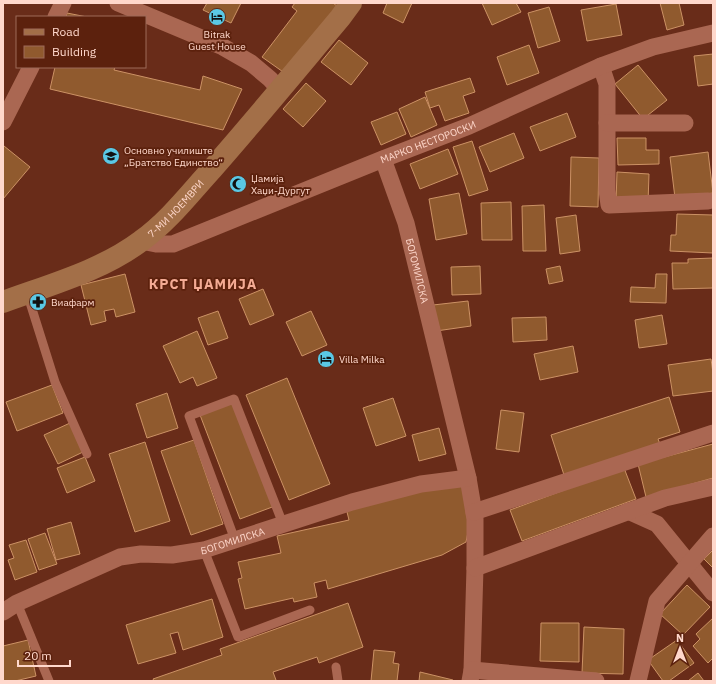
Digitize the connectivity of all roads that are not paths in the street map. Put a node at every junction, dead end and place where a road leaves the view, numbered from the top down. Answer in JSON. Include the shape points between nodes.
{"nodes":[{"id":1,"x":63,"y":3,"type":"edge"},
{"id":2,"x":118,"y":3,"type":"edge"},
{"id":3,"x":351,"y":3,"type":"edge"},
{"id":4,"x":56,"y":16,"type":"edge"},
{"id":5,"x":713,"y":32,"type":"edge"},
{"id":6,"x":601,"y":66,"type":"junction"},
{"id":7,"x":30,"y":68,"type":"edge"},
{"id":8,"x":280,"y":90,"type":"junction"},
{"id":9,"x":3,"y":122,"type":"edge"},
{"id":10,"x":607,"y":123,"type":"junction"},
{"id":11,"x":685,"y":123,"type":"dead end"},
{"id":12,"x":383,"y":159,"type":"junction"},
{"id":13,"x":708,"y":200,"type":"dead end"},
{"id":14,"x":141,"y":241,"type":"junction"},
{"id":15,"x":27,"y":293,"type":"junction"},
{"id":16,"x":3,"y":302,"type":"edge"},
{"id":17,"x":713,"y":433,"type":"edge"},
{"id":18,"x":87,"y":454,"type":"dead end"},
{"id":19,"x":468,"y":478,"type":"junction"},
{"id":20,"x":713,"y":487,"type":"edge"},
{"id":21,"x":665,"y":498,"type":"junction"},
{"id":22,"x":628,"y":511,"type":"junction"},
{"id":23,"x":474,"y":512,"type":"junction"},
{"id":24,"x":283,"y":524,"type":"junction"},
{"id":25,"x":657,"y":524,"type":"junction"},
{"id":26,"x":713,"y":536,"type":"edge"},
{"id":27,"x":235,"y":540,"type":"junction"},
{"id":28,"x":204,"y":550,"type":"junction"},
{"id":29,"x":689,"y":563,"type":"junction"},
{"id":30,"x":475,"y":568,"type":"junction"},
{"id":31,"x":713,"y":593,"type":"edge"},
{"id":32,"x":10,"y":608,"type":"edge"},
{"id":33,"x":310,"y":610,"type":"dead end"},
{"id":34,"x":336,"y":667,"type":"dead end"},
{"id":35,"x":471,"y":676,"type":"edge"},
{"id":36,"x":49,"y":681,"type":"edge"},
{"id":37,"x":338,"y":681,"type":"edge"},
{"id":38,"x":596,"y":681,"type":"edge"},
{"id":39,"x":638,"y":681,"type":"edge"}],
"edges":[{"from":1,"to":4,"type":"street"},
{"from":2,"to":8,"type":"street","via":[[223,47],[251,63]]},
{"from":3,"to":8,"type":"street","name":"7-МИ НОЕМВРИ"},
{"from":5,"to":6,"type":"street","name":"МАРКО НЕСТОРОСКИ","via":[[653,47]]},
{"from":6,"to":10,"type":"street","via":[[607,84]]},
{"from":6,"to":12,"type":"street","name":"МАРКО НЕСТОРОСКИ","via":[[469,126]]},
{"from":7,"to":9,"type":"street"},
{"from":8,"to":14,"type":"street","name":"7-МИ НОЕМВРИ","via":[[167,218]]},
{"from":10,"to":11,"type":"street"},
{"from":10,"to":13,"type":"street","via":[[609,205]]},
{"from":12,"to":14,"type":"street","name":"МАРКО НЕСТОРОСКИ","via":[[173,244]]},
{"from":12,"to":19,"type":"street","name":"БОГОМИЛСКА","via":[[406,223]]},
{"from":14,"to":15,"type":"street","name":"7-МИ НОЕМВРИ","via":[[117,257],[89,270]]},
{"from":15,"to":16,"type":"street","name":"7-МИ НОЕМВРИ"},
{"from":15,"to":18,"type":"lane","via":[[55,382]]},
{"from":17,"to":23,"type":"street"},
{"from":19,"to":23,"type":"street","name":"БОГОМИЛСКА"},
{"from":19,"to":24,"type":"street","name":"БОГОМИЛСКА","via":[[421,484]]},
{"from":20,"to":21,"type":"street"},
{"from":21,"to":22,"type":"street"},
{"from":21,"to":25,"type":"street"},
{"from":22,"to":25,"type":"street"},
{"from":22,"to":30,"type":"street"},
{"from":23,"to":30,"type":"street","name":"БОГОМИЛСКА"},
{"from":24,"to":27,"type":"street","name":"БОГОМИЛСКА"},
{"from":24,"to":27,"type":"lane","via":[[234,399],[189,416]]},
{"from":25,"to":29,"type":"street"},
{"from":26,"to":29,"type":"street"},
{"from":27,"to":28,"type":"street","name":"БОГОМИЛСКА"},
{"from":28,"to":32,"type":"street","name":"БОГОМИЛСКА","via":[[172,555],[141,554],[120,557]]},
{"from":28,"to":33,"type":"lane","via":[[238,637]]},
{"from":29,"to":31,"type":"street"},
{"from":29,"to":39,"type":"street","via":[[657,601]]},
{"from":30,"to":35,"type":"street","name":"БОГОМИЛСКА"},
{"from":32,"to":36,"type":"lane"},
{"from":34,"to":37,"type":"lane"},
{"from":35,"to":38,"type":"street"}]}
